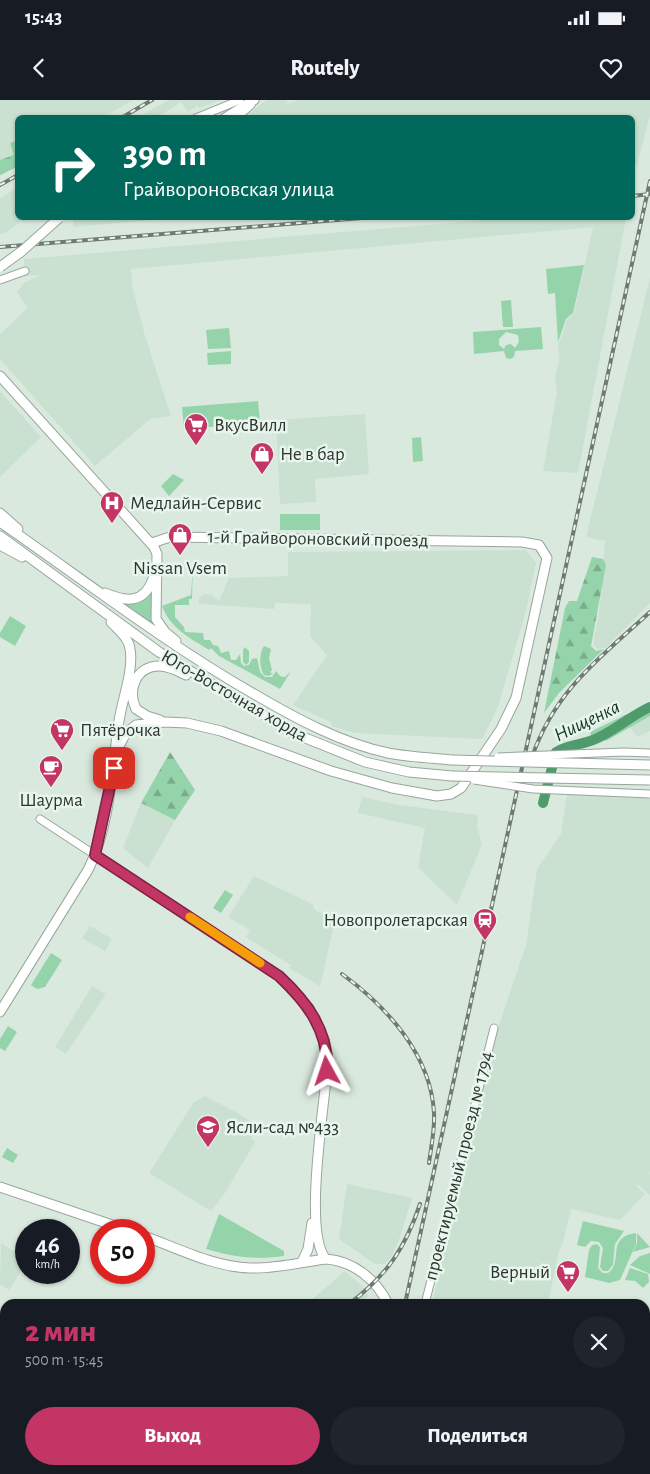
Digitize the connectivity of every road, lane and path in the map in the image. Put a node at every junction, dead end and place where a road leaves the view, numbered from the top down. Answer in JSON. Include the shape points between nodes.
{"nodes":[{"id":1,"x":240,"y":100,"type":"edge"},
{"id":2,"x":254,"y":100,"type":"edge"},
{"id":3,"x":258,"y":100,"type":"edge"},
{"id":4,"x":203,"y":115,"type":"edge"},
{"id":5,"x":230,"y":115,"type":"edge"},
{"id":6,"x":240,"y":115,"type":"edge"},
{"id":7,"x":57,"y":220,"type":"edge"},
{"id":8,"x":0,"y":266,"type":"edge"},
{"id":9,"x":25,"y":271,"type":"dead end"},
{"id":10,"x":0,"y":280,"type":"edge"},
{"id":11,"x":0,"y":376,"type":"edge"},
{"id":12,"x":0,"y":513,"type":"edge"},
{"id":13,"x":0,"y":522,"type":"edge"},
{"id":14,"x":0,"y":536,"type":"edge"},
{"id":15,"x":152,"y":544,"type":"junction"},
{"id":16,"x":0,"y":545,"type":"edge"},
{"id":17,"x":48,"y":555,"type":"junction"},
{"id":18,"x":156,"y":572,"type":"junction"},
{"id":19,"x":56,"y":576,"type":"junction"},
{"id":20,"x":92,"y":587,"type":"junction"},
{"id":21,"x":84,"y":598,"type":"junction"},
{"id":22,"x":206,"y":665,"type":"junction"},
{"id":23,"x":231,"y":697,"type":"junction"},
{"id":24,"x":165,"y":722,"type":"junction"},
{"id":25,"x":117,"y":750,"type":"junction"},
{"id":26,"x":650,"y":753,"type":"edge"},
{"id":27,"x":452,"y":760,"type":"junction"},
{"id":28,"x":650,"y":765,"type":"edge"},
{"id":29,"x":452,"y":776,"type":"junction"},
{"id":30,"x":650,"y":780,"type":"edge"},
{"id":31,"x":650,"y":794,"type":"edge"},
{"id":32,"x":40,"y":820,"type":"dead end"},
{"id":33,"x":95,"y":855,"type":"junction"},
{"id":34,"x":0,"y":1012,"type":"edge"},
{"id":35,"x":494,"y":1028,"type":"dead end"},
{"id":36,"x":0,"y":1187,"type":"edge"},
{"id":37,"x":316,"y":1203,"type":"junction"},
{"id":38,"x":95,"y":1219,"type":"edge"},
{"id":39,"x":155,"y":1240,"type":"edge"},
{"id":40,"x":326,"y":1259,"type":"junction"},
{"id":41,"x":302,"y":1262,"type":"junction"},
{"id":42,"x":384,"y":1299,"type":"edge"},
{"id":43,"x":426,"y":1299,"type":"edge"}],
"edges":[{"from":1,"to":4,"type":"street"},
{"from":2,"to":5,"type":"main road"},
{"from":3,"to":6,"type":"street"},
{"from":7,"to":8,"type":"main road","bridge":true},
{"from":9,"to":10,"type":"street"},
{"from":11,"to":15,"type":"main road"},
{"from":12,"to":17,"type":"main road"},
{"from":13,"to":17,"type":"main road","name":"Юго-Восточная хорда"},
{"from":14,"to":19,"type":"main road","name":"Юго-Восточная хорда"},
{"from":15,"to":18,"type":"main road","via":[[157,554]]},
{"from":15,"to":24,"type":"main road","name":"1-й Грайвороновский проезд","via":[[170,537],[530,542],[538,544],[547,558],[516,698],[500,729],[461,788],[451,794],[437,796],[392,788],[331,771],[221,731],[187,723]]},
{"from":16,"to":19,"type":"main road"},
{"from":17,"to":20,"type":"main road","name":"Юго-Восточная хорда"},
{"from":18,"to":20,"type":"main road","via":[[147,592],[137,599],[115,597]]},
{"from":18,"to":22,"type":"main road","via":[[155,612],[159,625]]},
{"from":19,"to":21,"type":"main road","name":"Юго-Восточная хорда"},
{"from":20,"to":22,"type":"main road","name":"Юго-Восточная хорда"},
{"from":21,"to":23,"type":"main road","name":"Юго-Восточная хорда","via":[[159,652]]},
{"from":21,"to":25,"type":"main road","via":[[122,633],[130,648]]},
{"from":22,"to":27,"type":"main road","name":"Юго-Восточная хорда","via":[[278,708],[340,738],[388,753]]},
{"from":23,"to":24,"type":"main road","via":[[176,670],[158,666],[149,668],[141,672],[133,684],[133,703],[141,713]]},
{"from":23,"to":29,"type":"main road","name":"Юго-Восточная хорда","via":[[293,733],[365,762],[409,772]]},
{"from":24,"to":25,"type":"main road","via":[[136,725],[126,733]]},
{"from":25,"to":33,"type":"main road"},
{"from":26,"to":27,"type":"street","bridge":true},
{"from":27,"to":28,"type":"main road","name":"Юго-Восточная хорда","bridge":true},
{"from":29,"to":30,"type":"main road","name":"Юго-Восточная хорда","bridge":true},
{"from":29,"to":31,"type":"street","bridge":true,"via":[[533,789]]},
{"from":32,"to":33,"type":"street"},
{"from":33,"to":34,"type":"main road"},
{"from":33,"to":37,"type":"main road","via":[[279,976],[309,1008],[324,1039],[328,1058]]},
{"from":35,"to":43,"type":"street","name":"проектируемый проезд № 1794"},
{"from":36,"to":38,"type":"main road"},
{"from":37,"to":40,"type":"main road","via":[[317,1235]]},
{"from":37,"to":41,"type":"main road","via":[[308,1249]]},
{"from":39,"to":41,"type":"main road","via":[[236,1267],[260,1268]]},
{"from":40,"to":41,"type":"main road"},
{"from":40,"to":42,"type":"main road","via":[[343,1262],[366,1275]]}]}
